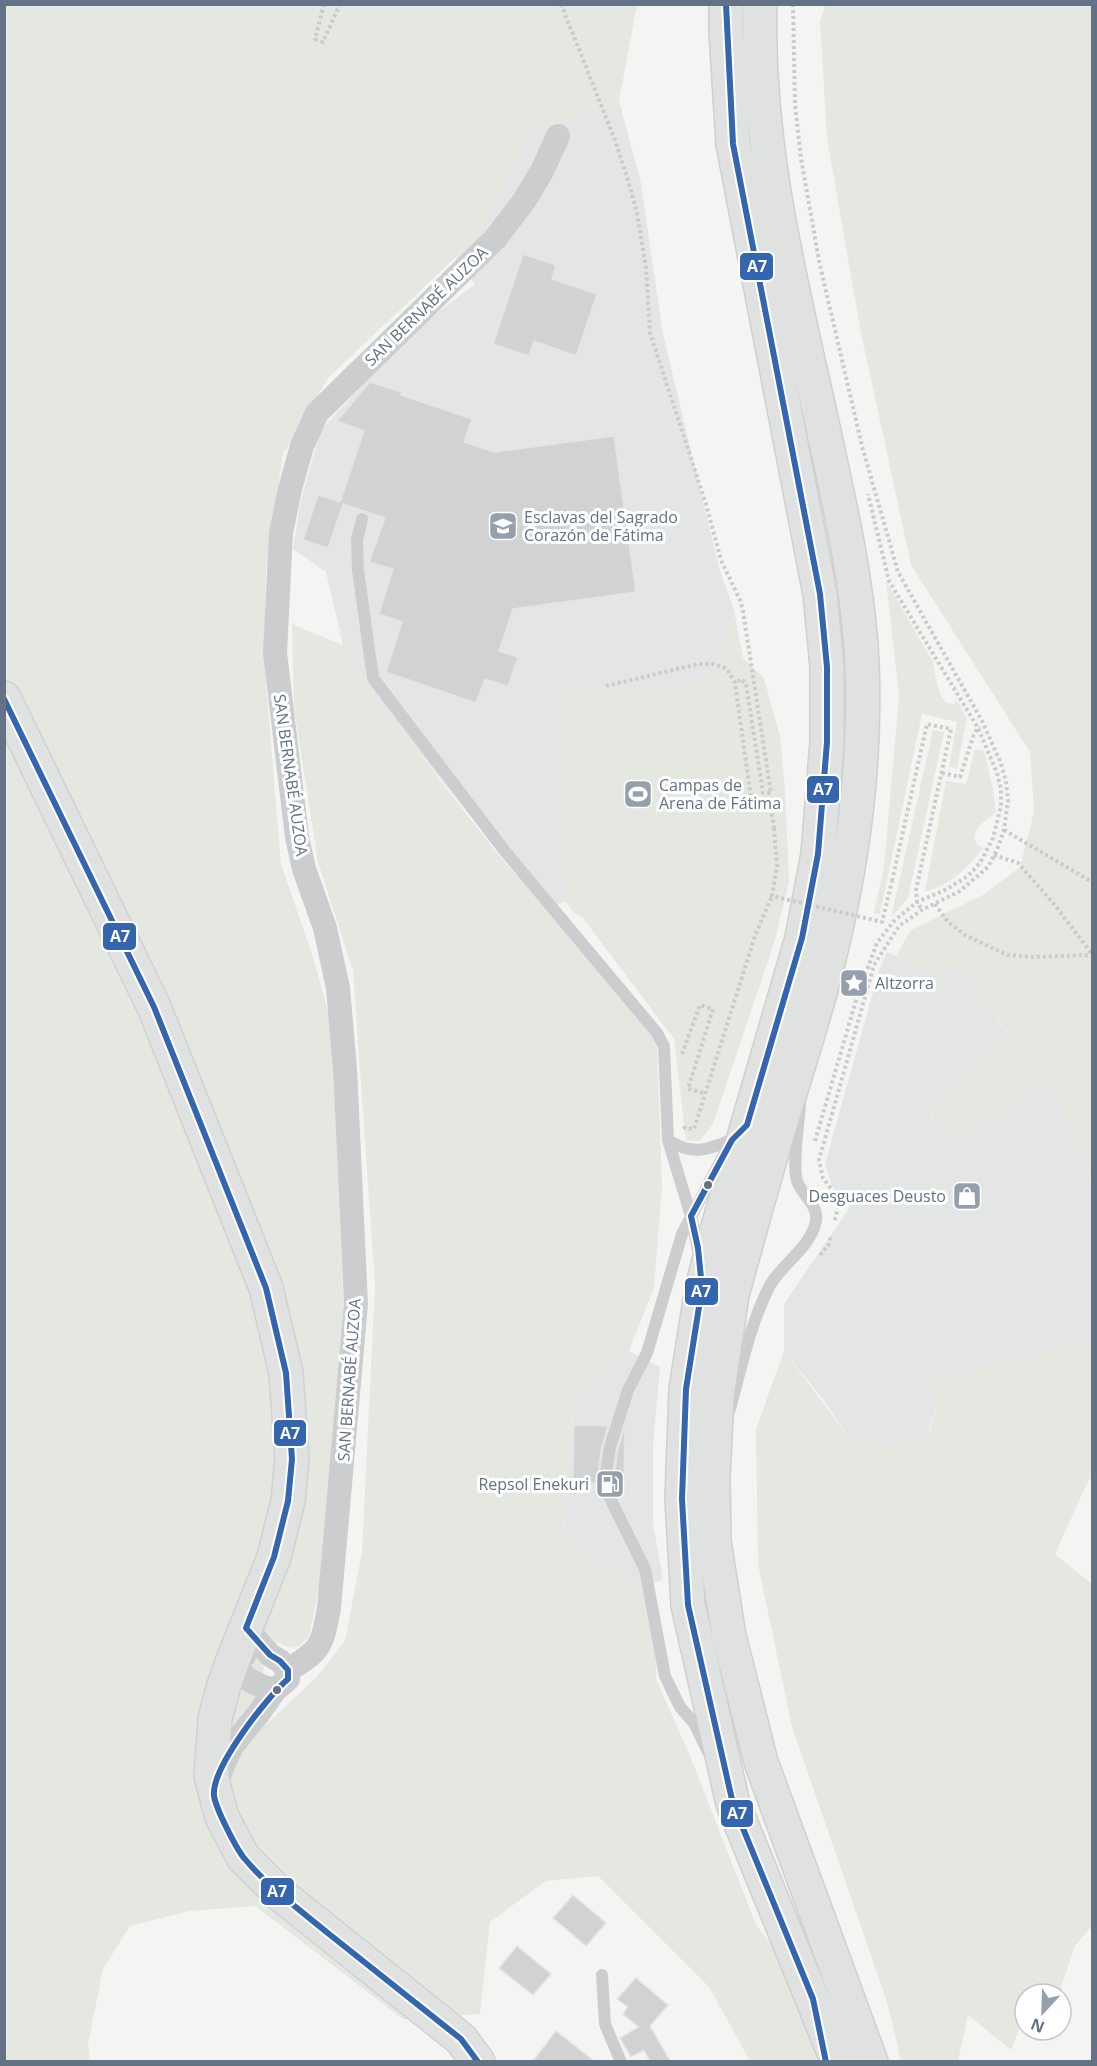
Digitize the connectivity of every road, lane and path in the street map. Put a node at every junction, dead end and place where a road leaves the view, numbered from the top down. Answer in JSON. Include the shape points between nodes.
{"nodes":[{"id":1,"x":324,"y":4,"type":"edge"},
{"id":2,"x":340,"y":4,"type":"edge"},
{"id":3,"x":561,"y":4,"type":"edge"},
{"id":4,"x":726,"y":4,"type":"edge"},
{"id":5,"x":760,"y":4,"type":"edge"},
{"id":6,"x":793,"y":4,"type":"edge"},
{"id":7,"x":558,"y":136,"type":"dead end"},
{"id":8,"x":362,"y":519,"type":"dead end"},
{"id":9,"x":735,"y":683,"type":"junction"},
{"id":10,"x":606,"y":686,"type":"dead end"},
{"id":11,"x":4,"y":698,"type":"edge"},
{"id":12,"x":982,"y":721,"type":"junction"},
{"id":13,"x":942,"y":773,"type":"junction"},
{"id":14,"x":1005,"y":830,"type":"junction"},
{"id":15,"x":994,"y":855,"type":"junction"},
{"id":16,"x":1092,"y":882,"type":"edge"},
{"id":17,"x":772,"y":896,"type":"junction"},
{"id":18,"x":934,"y":904,"type":"junction"},
{"id":19,"x":921,"y":910,"type":"junction"},
{"id":20,"x":1092,"y":954,"type":"edge"},
{"id":21,"x":805,"y":1043,"type":"junction"},
{"id":22,"x":681,"y":1056,"type":"dead end"},
{"id":23,"x":704,"y":1093,"type":"junction"},
{"id":24,"x":666,"y":1097,"type":"junction"},
{"id":25,"x":740,"y":1132,"type":"junction"},
{"id":26,"x":668,"y":1140,"type":"junction"},
{"id":27,"x":691,"y":1216,"type":"junction"},
{"id":28,"x":834,"y":1223,"type":"dead end"},
{"id":29,"x":831,"y":1235,"type":"dead end"},
{"id":30,"x":812,"y":1263,"type":"dead end"},
{"id":31,"x":702,"y":1288,"type":"junction"},
{"id":32,"x":713,"y":1477,"type":"junction"},
{"id":33,"x":246,"y":1628,"type":"junction"},
{"id":34,"x":270,"y":1655,"type":"junction"},
{"id":35,"x":233,"y":1660,"type":"junction"},
{"id":36,"x":288,"y":1670,"type":"junction"},
{"id":37,"x":275,"y":1690,"type":"junction"},
{"id":38,"x":214,"y":1795,"type":"junction"},
{"id":39,"x":733,"y":1804,"type":"junction"},
{"id":40,"x":602,"y":1975,"type":"dead end"},
{"id":41,"x":813,"y":1999,"type":"junction"},
{"id":42,"x":478,"y":2061,"type":"edge"},
{"id":43,"x":621,"y":2061,"type":"edge"},
{"id":44,"x":826,"y":2061,"type":"edge"},
{"id":45,"x":838,"y":2061,"type":"edge"},
{"id":46,"x":871,"y":2061,"type":"edge"}],
"edges":[{"from":1,"to":2,"type":"path","via":[[315,39],[322,42]]},
{"from":3,"to":9,"type":"path","via":[[627,177],[646,268],[650,333],[721,561],[743,611],[771,793],[763,793],[746,684],[741,679]]},
{"from":4,"to":25,"type":"main road","via":[[733,144],[820,594],[827,667],[827,742],[818,854],[802,938]]},
{"from":5,"to":21,"type":"main road","via":[[761,82],[779,228],[838,495],[862,663],[860,774],[851,853],[832,948]]},
{"from":6,"to":12,"type":"path","via":[[795,105],[801,158],[819,261],[862,446],[898,572]]},
{"from":7,"to":36,"type":"street","name":"SAN BERNABÉ AUZOA","via":[[524,201],[495,239],[317,413],[302,446],[281,532],[275,652],[297,837],[325,928],[338,988],[356,1304],[324,1634],[311,1657]]},
{"from":8,"to":24,"type":"lane","via":[[357,540],[358,570],[373,678],[504,850],[657,1033],[664,1046]]},
{"from":9,"to":10,"type":"path","via":[[727,669],[698,664]]},
{"from":9,"to":17,"type":"path","bridge":true,"via":[[752,805],[771,802],[777,866]]},
{"from":11,"to":33,"type":"main road","via":[[154,1007],[266,1288],[286,1373],[291,1459],[288,1502],[274,1557]]},
{"from":12,"to":13,"type":"path","via":[[960,777]]},
{"from":12,"to":14,"type":"path","via":[[1006,781]]},
{"from":13,"to":17,"type":"path","bridge":true,"via":[[951,729],[927,724],[882,922]]},
{"from":13,"to":19,"type":"path","via":[[916,890]]},
{"from":14,"to":15,"type":"path"},
{"from":14,"to":16,"type":"path"},
{"from":15,"to":18,"type":"path","via":[[975,880]]},
{"from":15,"to":20,"type":"path","via":[[1018,863]]},
{"from":17,"to":23,"type":"path","via":[[754,936]]},
{"from":18,"to":19,"type":"path"},
{"from":18,"to":20,"type":"path","via":[[965,935],[1007,955]]},
{"from":19,"to":28,"type":"path","via":[[898,926],[874,964],[822,1149],[819,1160],[823,1178],[840,1200]]},
{"from":21,"to":32,"type":"main road","via":[[732,1295],[717,1397]]},
{"from":21,"to":32,"type":"lane","via":[[796,1179],[817,1218],[812,1235],[770,1285],[754,1323]]},
{"from":22,"to":23,"type":"path","via":[[700,1005],[713,1009],[688,1089]]},
{"from":23,"to":24,"type":"path","via":[[694,1129],[686,1128]]},
{"from":24,"to":26,"type":"lane"},
{"from":25,"to":26,"type":"lane","via":[[707,1149],[692,1151]]},
{"from":25,"to":27,"type":"lane"},
{"from":25,"to":31,"type":"main road"},
{"from":26,"to":27,"type":"lane"},
{"from":27,"to":31,"type":"lane"},
{"from":27,"to":39,"type":"lane","via":[[682,1234],[647,1353],[628,1390],[609,1447],[604,1486],[645,1569],[665,1676],[680,1707],[694,1723]]},
{"from":29,"to":30,"type":"path","via":[[828,1246]]},
{"from":31,"to":39,"type":"main road","via":[[686,1389],[682,1499],[688,1605]]},
{"from":32,"to":46,"type":"main road","via":[[714,1541],[729,1636],[761,1762]]},
{"from":33,"to":34,"type":"street"},
{"from":33,"to":35,"type":"main road"},
{"from":34,"to":35,"type":"street","via":[[250,1653]]},
{"from":34,"to":36,"type":"street"},
{"from":35,"to":37,"type":"street","via":[[248,1681]]},
{"from":35,"to":38,"type":"main road","via":[[215,1719],[211,1776]]},
{"from":36,"to":37,"type":"street","via":[[288,1679]]},
{"from":37,"to":38,"type":"street","via":[[232,1746]]},
{"from":38,"to":42,"type":"main road","via":[[243,1857],[281,1895],[461,2039]]},
{"from":39,"to":41,"type":"main road"},
{"from":40,"to":43,"type":"lane","via":[[606,2024]]},
{"from":41,"to":44,"type":"main road"},
{"from":41,"to":45,"type":"main road"}]}
